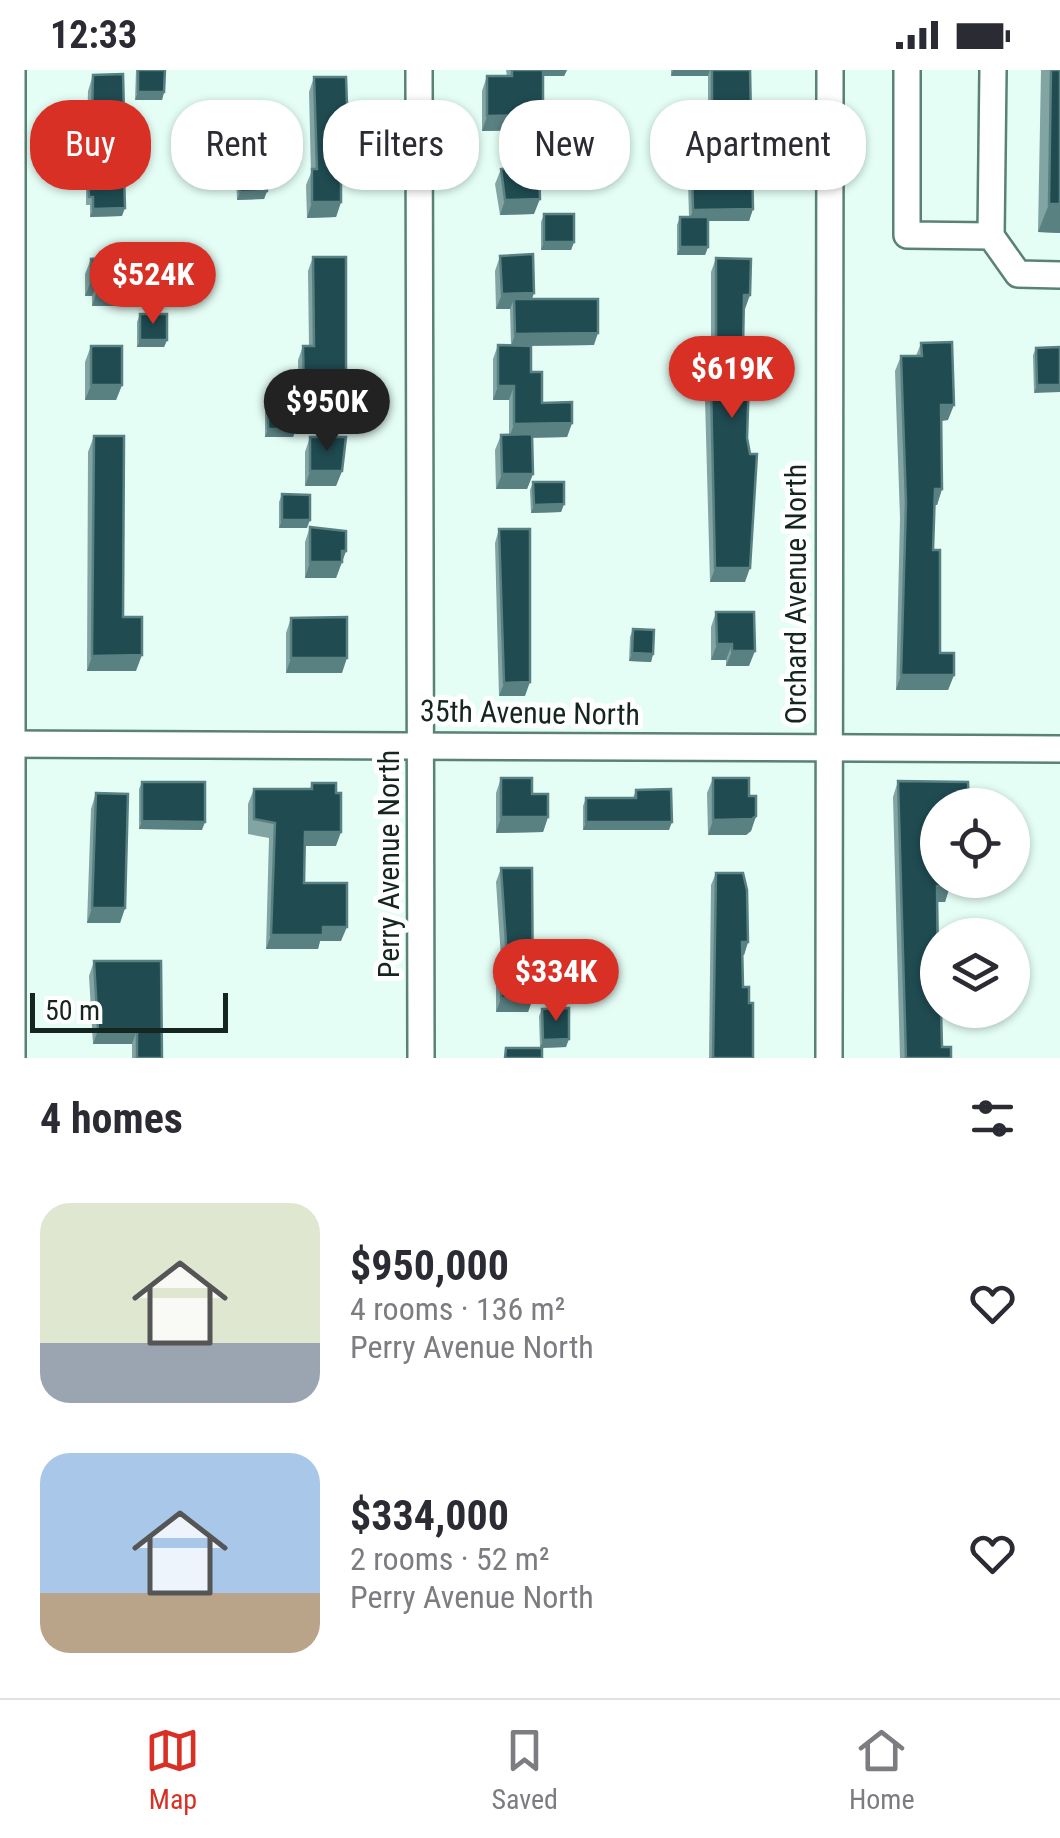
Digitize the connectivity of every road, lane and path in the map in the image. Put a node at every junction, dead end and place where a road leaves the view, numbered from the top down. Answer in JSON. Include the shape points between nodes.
{"nodes":[{"id":1,"x":12,"y":70,"type":"edge"},
{"id":2,"x":419,"y":70,"type":"edge"},
{"id":3,"x":830,"y":70,"type":"edge"},
{"id":4,"x":907,"y":70,"type":"edge"},
{"id":5,"x":992,"y":70,"type":"edge"},
{"id":6,"x":991,"y":236,"type":"junction"},
{"id":7,"x":1060,"y":274,"type":"edge"},
{"id":8,"x":6,"y":744,"type":"edge"},
{"id":9,"x":421,"y":744,"type":"junction"},
{"id":10,"x":828,"y":749,"type":"junction"},
{"id":11,"x":1060,"y":749,"type":"edge"},
{"id":12,"x":12,"y":1058,"type":"edge"},
{"id":13,"x":422,"y":1058,"type":"edge"},
{"id":14,"x":829,"y":1058,"type":"edge"}],
"edges":[{"from":1,"to":8,"type":"street"},
{"from":2,"to":9,"type":"street","name":"Perry Avenue North"},
{"from":3,"to":10,"type":"street","name":"Orchard Avenue North"},
{"from":4,"to":6,"type":"street","via":[[907,234]]},
{"from":5,"to":6,"type":"street"},
{"from":6,"to":7,"type":"street","via":[[1018,274]]},
{"from":8,"to":9,"type":"street","name":"35th Avenue North"},
{"from":8,"to":12,"type":"street"},
{"from":9,"to":10,"type":"street","name":"35th Avenue North"},
{"from":9,"to":13,"type":"street","name":"Perry Avenue North"},
{"from":10,"to":11,"type":"street","name":"35th Avenue North"},
{"from":10,"to":14,"type":"street","name":"Orchard Avenue North"}]}
